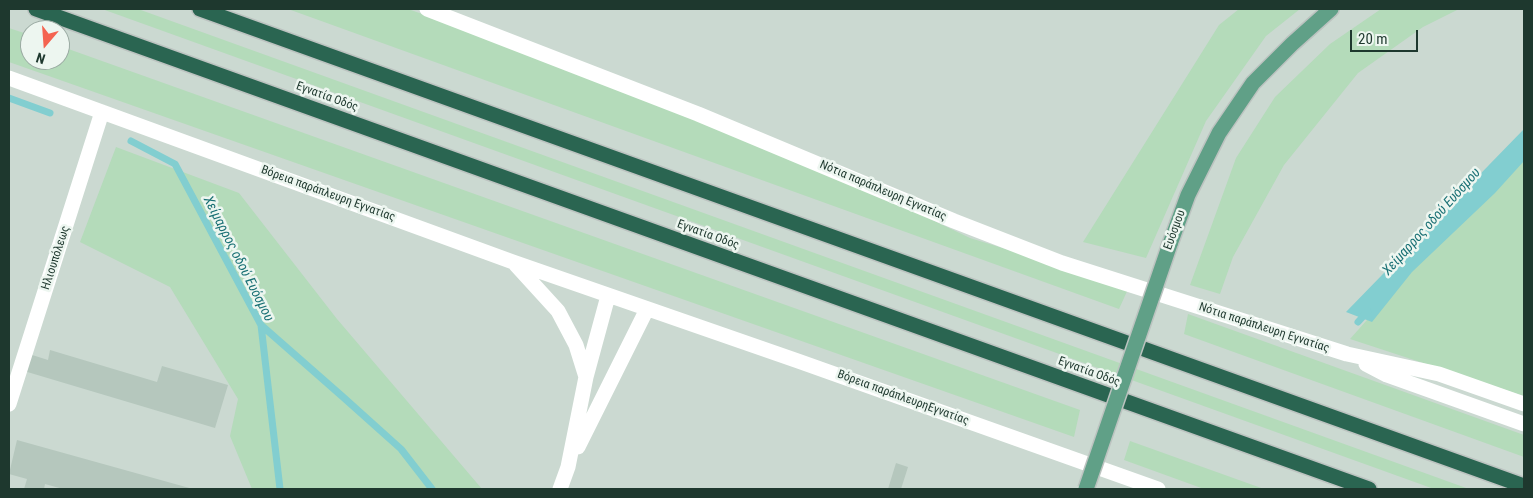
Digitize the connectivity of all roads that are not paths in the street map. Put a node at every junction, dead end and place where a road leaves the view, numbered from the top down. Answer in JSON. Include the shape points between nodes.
{"nodes":[{"id":1,"x":36,"y":9,"type":"edge"},
{"id":2,"x":200,"y":9,"type":"edge"},
{"id":3,"x":427,"y":9,"type":"edge"},
{"id":4,"x":1331,"y":9,"type":"edge"},
{"id":5,"x":9,"y":78,"type":"edge"},
{"id":6,"x":102,"y":112,"type":"junction"},
{"id":7,"x":513,"y":262,"type":"junction"},
{"id":8,"x":608,"y":296,"type":"junction"},
{"id":9,"x":647,"y":309,"type":"junction"},
{"id":10,"x":1347,"y":354,"type":"junction"},
{"id":11,"x":586,"y":377,"type":"junction"},
{"id":12,"x":9,"y":404,"type":"edge"},
{"id":13,"x":1524,"y":404,"type":"edge"},
{"id":14,"x":1524,"y":424,"type":"edge"},
{"id":15,"x":568,"y":467,"type":"junction"},
{"id":16,"x":1524,"y":486,"type":"edge"},
{"id":17,"x":560,"y":489,"type":"edge"},
{"id":18,"x":1086,"y":489,"type":"edge"},
{"id":19,"x":1158,"y":489,"type":"edge"},
{"id":20,"x":1369,"y":489,"type":"edge"}],
"edges":[{"from":1,"to":20,"type":"highway","name":"Εγνατία Οδός"},
{"from":2,"to":16,"type":"highway"},
{"from":3,"to":10,"type":"street","name":"Νότια παράπλευρη Εγνατίας","via":[[698,114],[1062,263]]},
{"from":4,"to":18,"type":"main road","name":"Ευόσμου","bridge":true,"via":[[1253,83],[1219,133],[1188,195]]},
{"from":5,"to":6,"type":"street","name":"Βόρεια παράπλευρη Εγνατίας"},
{"from":6,"to":7,"type":"street","name":"Βόρεια παράπλευρη Εγνατίας"},
{"from":6,"to":12,"type":"street","name":"Ηλιουπόλεως"},
{"from":7,"to":8,"type":"street","name":"Βόρεια παράπλευρη Εγνατίας"},
{"from":7,"to":11,"type":"street","via":[[558,311],[576,345]]},
{"from":8,"to":9,"type":"street","name":"Βόρεια παράπλευρη Εγνατίας"},
{"from":8,"to":11,"type":"street"},
{"from":9,"to":15,"type":"street"},
{"from":9,"to":19,"type":"street","name":"Βόρεια παράπλευρηΕγνατίας"},
{"from":10,"to":13,"type":"street","name":"Νότια παράπλευρη Εγνατίας","via":[[1439,374]]},
{"from":10,"to":14,"type":"street","name":"Νότια παράπλευρη Εγνατίας","via":[[1387,375]]},
{"from":11,"to":15,"type":"street"},
{"from":15,"to":17,"type":"street"}]}
